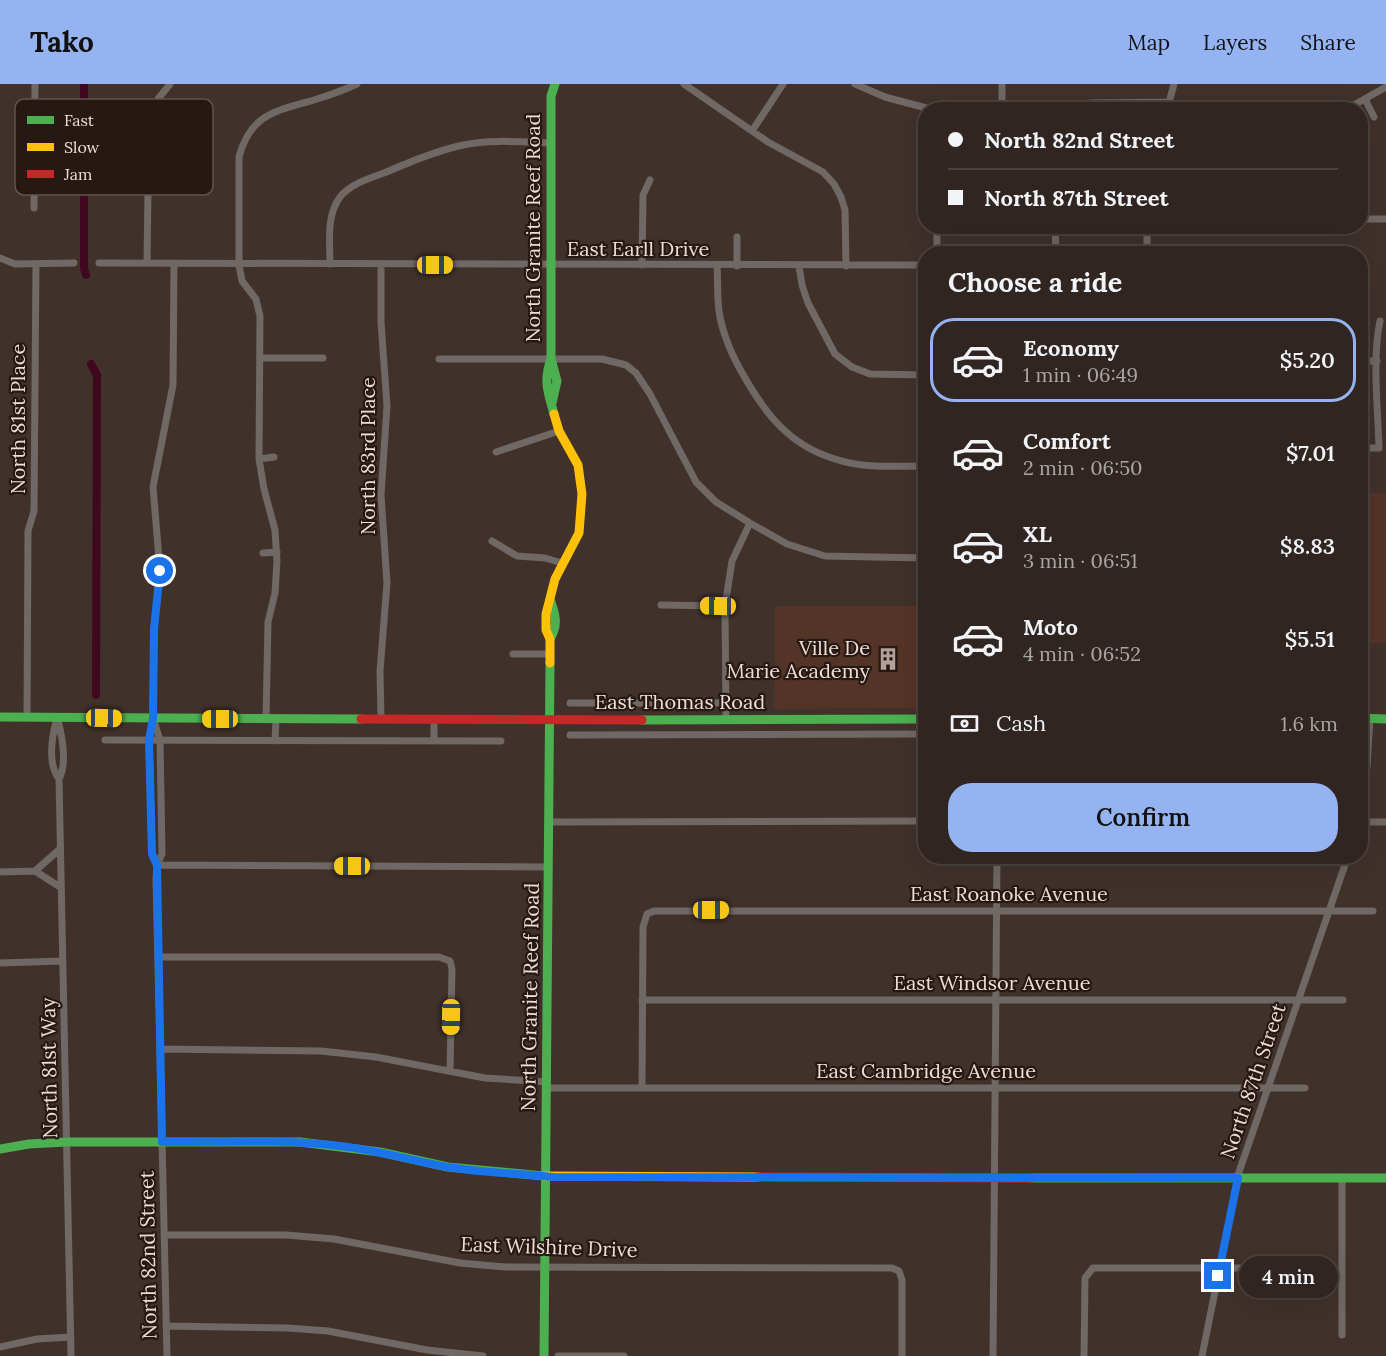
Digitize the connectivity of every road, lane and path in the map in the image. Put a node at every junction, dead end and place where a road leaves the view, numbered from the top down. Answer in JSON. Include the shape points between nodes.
{"nodes":[{"id":1,"x":35,"y":84,"type":"edge"},
{"id":2,"x":170,"y":84,"type":"edge"},
{"id":3,"x":357,"y":84,"type":"edge"},
{"id":4,"x":546,"y":84,"type":"edge"},
{"id":5,"x":555,"y":84,"type":"edge"},
{"id":6,"x":684,"y":84,"type":"edge"},
{"id":7,"x":783,"y":84,"type":"edge"},
{"id":8,"x":855,"y":84,"type":"edge"},
{"id":9,"x":1002,"y":84,"type":"edge"},
{"id":10,"x":1174,"y":84,"type":"edge"},
{"id":11,"x":1386,"y":87,"type":"edge"},
{"id":12,"x":551,"y":96,"type":"junction"},
{"id":13,"x":35,"y":99,"type":"edge"},
{"id":14,"x":158,"y":99,"type":"edge"},
{"id":15,"x":1365,"y":99,"type":"junction"},
{"id":16,"x":1002,"y":102,"type":"edge"},
{"id":17,"x":1169,"y":102,"type":"edge"},
{"id":18,"x":1360,"y":102,"type":"edge"},
{"id":19,"x":1366,"y":102,"type":"edge"},
{"id":20,"x":1368,"y":105,"type":"edge"},
{"id":21,"x":918,"y":106,"type":"edge"},
{"id":22,"x":1374,"y":117,"type":"dead end"},
{"id":23,"x":752,"y":131,"type":"junction"},
{"id":24,"x":550,"y":143,"type":"junction"},
{"id":25,"x":650,"y":180,"type":"dead end"},
{"id":26,"x":34,"y":195,"type":"edge"},
{"id":27,"x":148,"y":195,"type":"edge"},
{"id":28,"x":34,"y":208,"type":"dead end"},
{"id":29,"x":1368,"y":219,"type":"edge"},
{"id":30,"x":1386,"y":219,"type":"edge"},
{"id":31,"x":737,"y":237,"type":"dead end"},
{"id":32,"x":0,"y":258,"type":"edge"},
{"id":33,"x":74,"y":263,"type":"dead end"},
{"id":34,"x":99,"y":263,"type":"dead end"},
{"id":35,"x":147,"y":263,"type":"junction"},
{"id":36,"x":174,"y":263,"type":"junction"},
{"id":37,"x":36,"y":264,"type":"junction"},
{"id":38,"x":330,"y":264,"type":"junction"},
{"id":39,"x":239,"y":265,"type":"junction"},
{"id":40,"x":381,"y":265,"type":"junction"},
{"id":41,"x":551,"y":265,"type":"junction"},
{"id":42,"x":642,"y":265,"type":"junction"},
{"id":43,"x":918,"y":265,"type":"edge"},
{"id":44,"x":717,"y":266,"type":"junction"},
{"id":45,"x":737,"y":266,"type":"junction"},
{"id":46,"x":799,"y":266,"type":"junction"},
{"id":47,"x":846,"y":266,"type":"junction"},
{"id":48,"x":1380,"y":321,"type":"dead end"},
{"id":49,"x":260,"y":358,"type":"junction"},
{"id":50,"x":323,"y":358,"type":"dead end"},
{"id":51,"x":439,"y":359,"type":"dead end"},
{"id":52,"x":551,"y":359,"type":"junction"},
{"id":53,"x":1368,"y":361,"type":"edge"},
{"id":54,"x":1377,"y":361,"type":"junction"},
{"id":55,"x":918,"y":375,"type":"edge"},
{"id":56,"x":559,"y":431,"type":"junction"},
{"id":57,"x":1368,"y":448,"type":"edge"},
{"id":58,"x":496,"y":452,"type":"dead end"},
{"id":59,"x":274,"y":457,"type":"dead end"},
{"id":60,"x":259,"y":459,"type":"junction"},
{"id":61,"x":918,"y":466,"type":"edge"},
{"id":62,"x":750,"y":523,"type":"junction"},
{"id":63,"x":492,"y":541,"type":"dead end"},
{"id":64,"x":277,"y":552,"type":"junction"},
{"id":65,"x":263,"y":553,"type":"dead end"},
{"id":66,"x":918,"y":558,"type":"edge"},
{"id":67,"x":562,"y":563,"type":"junction"},
{"id":68,"x":661,"y":605,"type":"dead end"},
{"id":69,"x":725,"y":606,"type":"junction"},
{"id":70,"x":513,"y":654,"type":"dead end"},
{"id":71,"x":550,"y":654,"type":"junction"},
{"id":72,"x":570,"y":703,"type":"dead end"},
{"id":73,"x":726,"y":704,"type":"junction"},
{"id":74,"x":0,"y":717,"type":"edge"},
{"id":75,"x":27,"y":717,"type":"junction"},
{"id":76,"x":57,"y":717,"type":"junction"},
{"id":77,"x":1386,"y":717,"type":"edge"},
{"id":78,"x":153,"y":718,"type":"junction"},
{"id":79,"x":1368,"y":718,"type":"edge"},
{"id":80,"x":271,"y":719,"type":"junction"},
{"id":81,"x":918,"y":719,"type":"edge"},
{"id":82,"x":381,"y":720,"type":"junction"},
{"id":83,"x":434,"y":720,"type":"junction"},
{"id":84,"x":550,"y":720,"type":"junction"},
{"id":85,"x":726,"y":720,"type":"junction"},
{"id":86,"x":570,"y":735,"type":"dead end"},
{"id":87,"x":918,"y":735,"type":"edge"},
{"id":88,"x":105,"y":740,"type":"dead end"},
{"id":89,"x":149,"y":740,"type":"junction"},
{"id":90,"x":160,"y":740,"type":"junction"},
{"id":91,"x":275,"y":741,"type":"junction"},
{"id":92,"x":434,"y":741,"type":"junction"},
{"id":93,"x":501,"y":741,"type":"dead end"},
{"id":94,"x":918,"y":821,"type":"edge"},
{"id":95,"x":549,"y":822,"type":"junction"},
{"id":96,"x":1368,"y":822,"type":"edge"},
{"id":97,"x":1386,"y":822,"type":"edge"},
{"id":98,"x":60,"y":849,"type":"junction"},
{"id":99,"x":997,"y":864,"type":"edge"},
{"id":100,"x":1345,"y":864,"type":"edge"},
{"id":101,"x":157,"y":865,"type":"junction"},
{"id":102,"x":549,"y":867,"type":"junction"},
{"id":103,"x":35,"y":871,"type":"junction"},
{"id":104,"x":0,"y":872,"type":"edge"},
{"id":105,"x":60,"y":887,"type":"junction"},
{"id":106,"x":997,"y":910,"type":"junction"},
{"id":107,"x":1330,"y":911,"type":"junction"},
{"id":108,"x":1373,"y":911,"type":"dead end"},
{"id":109,"x":159,"y":957,"type":"junction"},
{"id":110,"x":63,"y":961,"type":"junction"},
{"id":111,"x":0,"y":963,"type":"edge"},
{"id":112,"x":642,"y":1000,"type":"junction"},
{"id":113,"x":996,"y":1000,"type":"junction"},
{"id":114,"x":1299,"y":1000,"type":"junction"},
{"id":115,"x":1343,"y":1000,"type":"dead end"},
{"id":116,"x":160,"y":1049,"type":"junction"},
{"id":117,"x":450,"y":1071,"type":"junction"},
{"id":118,"x":547,"y":1085,"type":"junction"},
{"id":119,"x":642,"y":1088,"type":"junction"},
{"id":120,"x":995,"y":1088,"type":"junction"},
{"id":121,"x":1268,"y":1088,"type":"junction"},
{"id":122,"x":1305,"y":1088,"type":"dead end"},
{"id":123,"x":67,"y":1142,"type":"junction"},
{"id":124,"x":162,"y":1142,"type":"junction"},
{"id":125,"x":0,"y":1149,"type":"edge"},
{"id":126,"x":546,"y":1176,"type":"junction"},
{"id":127,"x":994,"y":1178,"type":"junction"},
{"id":128,"x":1238,"y":1178,"type":"junction"},
{"id":129,"x":1342,"y":1178,"type":"junction"},
{"id":130,"x":1386,"y":1178,"type":"edge"},
{"id":131,"x":164,"y":1235,"type":"junction"},
{"id":132,"x":545,"y":1267,"type":"junction"},
{"id":133,"x":1220,"y":1268,"type":"junction"},
{"id":134,"x":1247,"y":1268,"type":"dead end"},
{"id":135,"x":166,"y":1326,"type":"junction"},
{"id":136,"x":1342,"y":1335,"type":"dead end"},
{"id":137,"x":72,"y":1337,"type":"junction"},
{"id":138,"x":0,"y":1347,"type":"edge"},
{"id":139,"x":72,"y":1356,"type":"edge"},
{"id":140,"x":167,"y":1356,"type":"edge"},
{"id":141,"x":483,"y":1356,"type":"edge"},
{"id":142,"x":544,"y":1356,"type":"edge"},
{"id":143,"x":558,"y":1356,"type":"edge"},
{"id":144,"x":624,"y":1356,"type":"edge"},
{"id":145,"x":902,"y":1356,"type":"edge"},
{"id":146,"x":993,"y":1356,"type":"edge"},
{"id":147,"x":1084,"y":1356,"type":"edge"},
{"id":148,"x":1202,"y":1356,"type":"edge"}],
"edges":[{"from":1,"to":13,"type":"street"},
{"from":2,"to":14,"type":"street"},
{"from":3,"to":39,"type":"street","via":[[271,112],[253,128],[242,147],[238,168]]},
{"from":4,"to":12,"type":"street","name":"North Granite Reef Road"},
{"from":5,"to":12,"type":"street","name":"North Granite Reef Road"},
{"from":6,"to":23,"type":"street"},
{"from":7,"to":23,"type":"street"},
{"from":8,"to":21,"type":"street"},
{"from":9,"to":16,"type":"street"},
{"from":10,"to":17,"type":"street"},
{"from":11,"to":15,"type":"street"},
{"from":12,"to":24,"type":"street","name":"North Granite Reef Road"},
{"from":15,"to":18,"type":"street"},
{"from":15,"to":19,"type":"street"},
{"from":20,"to":22,"type":"street"},
{"from":23,"to":47,"type":"street","via":[[823,172],[834,184],[845,210]]},
{"from":24,"to":38,"type":"street","via":[[465,145],[354,186],[334,207]]},
{"from":24,"to":41,"type":"street","name":"North Granite Reef Road"},
{"from":25,"to":42,"type":"street","via":[[643,195]]},
{"from":26,"to":28,"type":"street"},
{"from":27,"to":35,"type":"street"},
{"from":29,"to":30,"type":"street"},
{"from":31,"to":45,"type":"street"},
{"from":32,"to":37,"type":"street","via":[[15,264]]},
{"from":33,"to":37,"type":"street"},
{"from":34,"to":35,"type":"street","name":"East Earll Drive"},
{"from":35,"to":36,"type":"street","name":"East Earll Drive"},
{"from":36,"to":39,"type":"street","name":"East Earll Drive"},
{"from":36,"to":78,"type":"street","name":"North 82nd Street","via":[[173,385],[153,487],[160,571],[154,629]]},
{"from":37,"to":75,"type":"street","name":"North 81st Place"},
{"from":38,"to":39,"type":"street","name":"East Earll Drive"},
{"from":38,"to":40,"type":"street","name":"East Earll Drive"},
{"from":39,"to":49,"type":"street","via":[[242,280],[258,304]]},
{"from":40,"to":41,"type":"street","name":"East Earll Drive"},
{"from":40,"to":82,"type":"street","name":"North 83rd Place","via":[[387,406],[381,495],[387,583],[380,671]]},
{"from":41,"to":42,"type":"street","name":"East Earll Drive"},
{"from":41,"to":52,"type":"street","name":"North Granite Reef Road"},
{"from":42,"to":44,"type":"street","name":"East Earll Drive"},
{"from":43,"to":47,"type":"street","name":"East Earll Drive"},
{"from":44,"to":45,"type":"street","name":"East Earll Drive"},
{"from":44,"to":61,"type":"street","via":[[719,313],[734,358],[772,419],[796,440],[834,459],[867,466]]},
{"from":45,"to":46,"type":"street","name":"East Earll Drive"},
{"from":46,"to":47,"type":"street","name":"East Earll Drive"},
{"from":46,"to":55,"type":"street","via":[[808,303],[835,354],[870,374]]},
{"from":48,"to":54,"type":"street"},
{"from":49,"to":50,"type":"street"},
{"from":49,"to":60,"type":"street"},
{"from":51,"to":52,"type":"street"},
{"from":52,"to":56,"type":"street","name":"North Granite Reef Road","via":[[546,385]]},
{"from":52,"to":62,"type":"street","via":[[602,359],[626,365],[642,381],[696,482],[716,502]]},
{"from":53,"to":54,"type":"street"},
{"from":54,"to":57,"type":"street","via":[[1379,448]]},
{"from":56,"to":58,"type":"street"},
{"from":56,"to":67,"type":"street","name":"North Granite Reef Road","via":[[578,465],[582,494],[579,533]]},
{"from":59,"to":60,"type":"street"},
{"from":60,"to":64,"type":"street"},
{"from":62,"to":66,"type":"street","via":[[787,544],[825,556]]},
{"from":62,"to":69,"type":"street","via":[[732,561]]},
{"from":63,"to":67,"type":"street","via":[[517,556]]},
{"from":64,"to":65,"type":"street"},
{"from":64,"to":80,"type":"street","via":[[276,585],[268,622]]},
{"from":67,"to":71,"type":"street","name":"North Granite Reef Road","via":[[546,614]]},
{"from":68,"to":69,"type":"street"},
{"from":69,"to":73,"type":"street"},
{"from":70,"to":71,"type":"street"},
{"from":71,"to":84,"type":"street","name":"North Granite Reef Road"},
{"from":72,"to":73,"type":"street","name":"East Thomas Road"},
{"from":73,"to":85,"type":"street"},
{"from":74,"to":75,"type":"street","name":"East Thomas Road"},
{"from":75,"to":76,"type":"street","name":"East Thomas Road"},
{"from":76,"to":78,"type":"street","name":"East Thomas Road"},
{"from":76,"to":98,"type":"street","name":"North 81st Way","via":[[52,735],[53,771],[59,779]]},
{"from":77,"to":79,"type":"street"},
{"from":78,"to":80,"type":"street","name":"East Thomas Road"},
{"from":78,"to":89,"type":"street","name":"North 82nd Street"},
{"from":78,"to":90,"type":"street","name":"North 82nd Street"},
{"from":80,"to":82,"type":"street","name":"East Thomas Road"},
{"from":80,"to":91,"type":"street"},
{"from":81,"to":85,"type":"street","name":"East Thomas Road"},
{"from":82,"to":83,"type":"street","name":"East Thomas Road"},
{"from":83,"to":84,"type":"street","name":"East Thomas Road"},
{"from":83,"to":92,"type":"street"},
{"from":84,"to":85,"type":"street","name":"East Thomas Road"},
{"from":84,"to":95,"type":"street","name":"North Granite Reef Road"},
{"from":86,"to":87,"type":"street","name":"East Thomas Road"},
{"from":88,"to":89,"type":"street"},
{"from":89,"to":90,"type":"street"},
{"from":89,"to":101,"type":"street","name":"North 82nd Street","via":[[152,854]]},
{"from":90,"to":91,"type":"street"},
{"from":90,"to":101,"type":"street","name":"North 82nd Street","via":[[162,854]]},
{"from":91,"to":92,"type":"street"},
{"from":92,"to":93,"type":"street"},
{"from":94,"to":95,"type":"street"},
{"from":95,"to":102,"type":"street","name":"North Granite Reef Road"},
{"from":96,"to":97,"type":"street"},
{"from":98,"to":103,"type":"street"},
{"from":98,"to":105,"type":"street","name":"North 81st Way"},
{"from":99,"to":106,"type":"street"},
{"from":100,"to":107,"type":"street","name":"North 87th Street"},
{"from":101,"to":102,"type":"street"},
{"from":101,"to":109,"type":"street","name":"North 82nd Street"},
{"from":102,"to":118,"type":"street","name":"North Granite Reef Road"},
{"from":103,"to":104,"type":"street"},
{"from":103,"to":105,"type":"street"},
{"from":105,"to":110,"type":"street","name":"North 81st Way"},
{"from":106,"to":107,"type":"street","name":"East Roanoke Avenue"},
{"from":106,"to":112,"type":"street","name":"East Roanoke Avenue","via":[[658,910],[647,914],[643,927]]},
{"from":106,"to":113,"type":"street"},
{"from":107,"to":108,"type":"street","name":"East Roanoke Avenue"},
{"from":107,"to":114,"type":"street","name":"North 87th Street"},
{"from":109,"to":116,"type":"street","name":"North 82nd Street"},
{"from":109,"to":117,"type":"street","via":[[439,957],[450,961]]},
{"from":110,"to":111,"type":"street"},
{"from":110,"to":123,"type":"street","name":"North 81st Way"},
{"from":112,"to":113,"type":"street","name":"East Windsor Avenue"},
{"from":112,"to":119,"type":"street"},
{"from":113,"to":114,"type":"street","name":"East Windsor Avenue"},
{"from":113,"to":120,"type":"street"},
{"from":114,"to":115,"type":"street","name":"East Windsor Avenue"},
{"from":114,"to":121,"type":"street","name":"North 87th Street"},
{"from":116,"to":117,"type":"street","name":"East Cambridge Avenue","via":[[321,1051]]},
{"from":116,"to":124,"type":"street","name":"North 82nd Street"},
{"from":117,"to":118,"type":"street","name":"East Cambridge Avenue"},
{"from":118,"to":119,"type":"street","name":"East Cambridge Avenue"},
{"from":118,"to":126,"type":"street","name":"North Granite Reef Road"},
{"from":119,"to":120,"type":"street","name":"East Cambridge Avenue"},
{"from":120,"to":121,"type":"street","name":"East Cambridge Avenue"},
{"from":120,"to":127,"type":"street"},
{"from":121,"to":122,"type":"street","name":"East Cambridge Avenue"},
{"from":121,"to":128,"type":"street","name":"North 87th Street"},
{"from":123,"to":124,"type":"street"},
{"from":123,"to":125,"type":"street"},
{"from":123,"to":137,"type":"street","name":"North 81st Way"},
{"from":124,"to":126,"type":"street","via":[[300,1142],[380,1152],[458,1168]]},
{"from":124,"to":131,"type":"street","name":"North 82nd Street"},
{"from":126,"to":127,"type":"street"},
{"from":126,"to":132,"type":"street","name":"North Granite Reef Road"},
{"from":127,"to":128,"type":"street"},
{"from":127,"to":146,"type":"street"},
{"from":128,"to":129,"type":"street"},
{"from":128,"to":133,"type":"street","name":"North 87th Street"},
{"from":129,"to":130,"type":"street"},
{"from":129,"to":136,"type":"street"},
{"from":131,"to":132,"type":"street","name":"East Wilshire Drive","via":[[334,1239],[460,1263]]},
{"from":131,"to":135,"type":"street","name":"North 82nd Street"},
{"from":132,"to":142,"type":"street","name":"North Granite Reef Road"},
{"from":132,"to":145,"type":"street","name":"East Wilshire Drive","via":[[892,1268],[902,1280]]},
{"from":133,"to":134,"type":"street"},
{"from":133,"to":147,"type":"street","via":[[1102,1267],[1089,1271],[1085,1282]]},
{"from":133,"to":148,"type":"street","name":"North 87th Street"},
{"from":135,"to":140,"type":"street","name":"North 82nd Street"},
{"from":135,"to":141,"type":"street","via":[[328,1331]]},
{"from":137,"to":138,"type":"street"},
{"from":137,"to":139,"type":"street","name":"North 81st Way"},
{"from":143,"to":144,"type":"street"}]}
